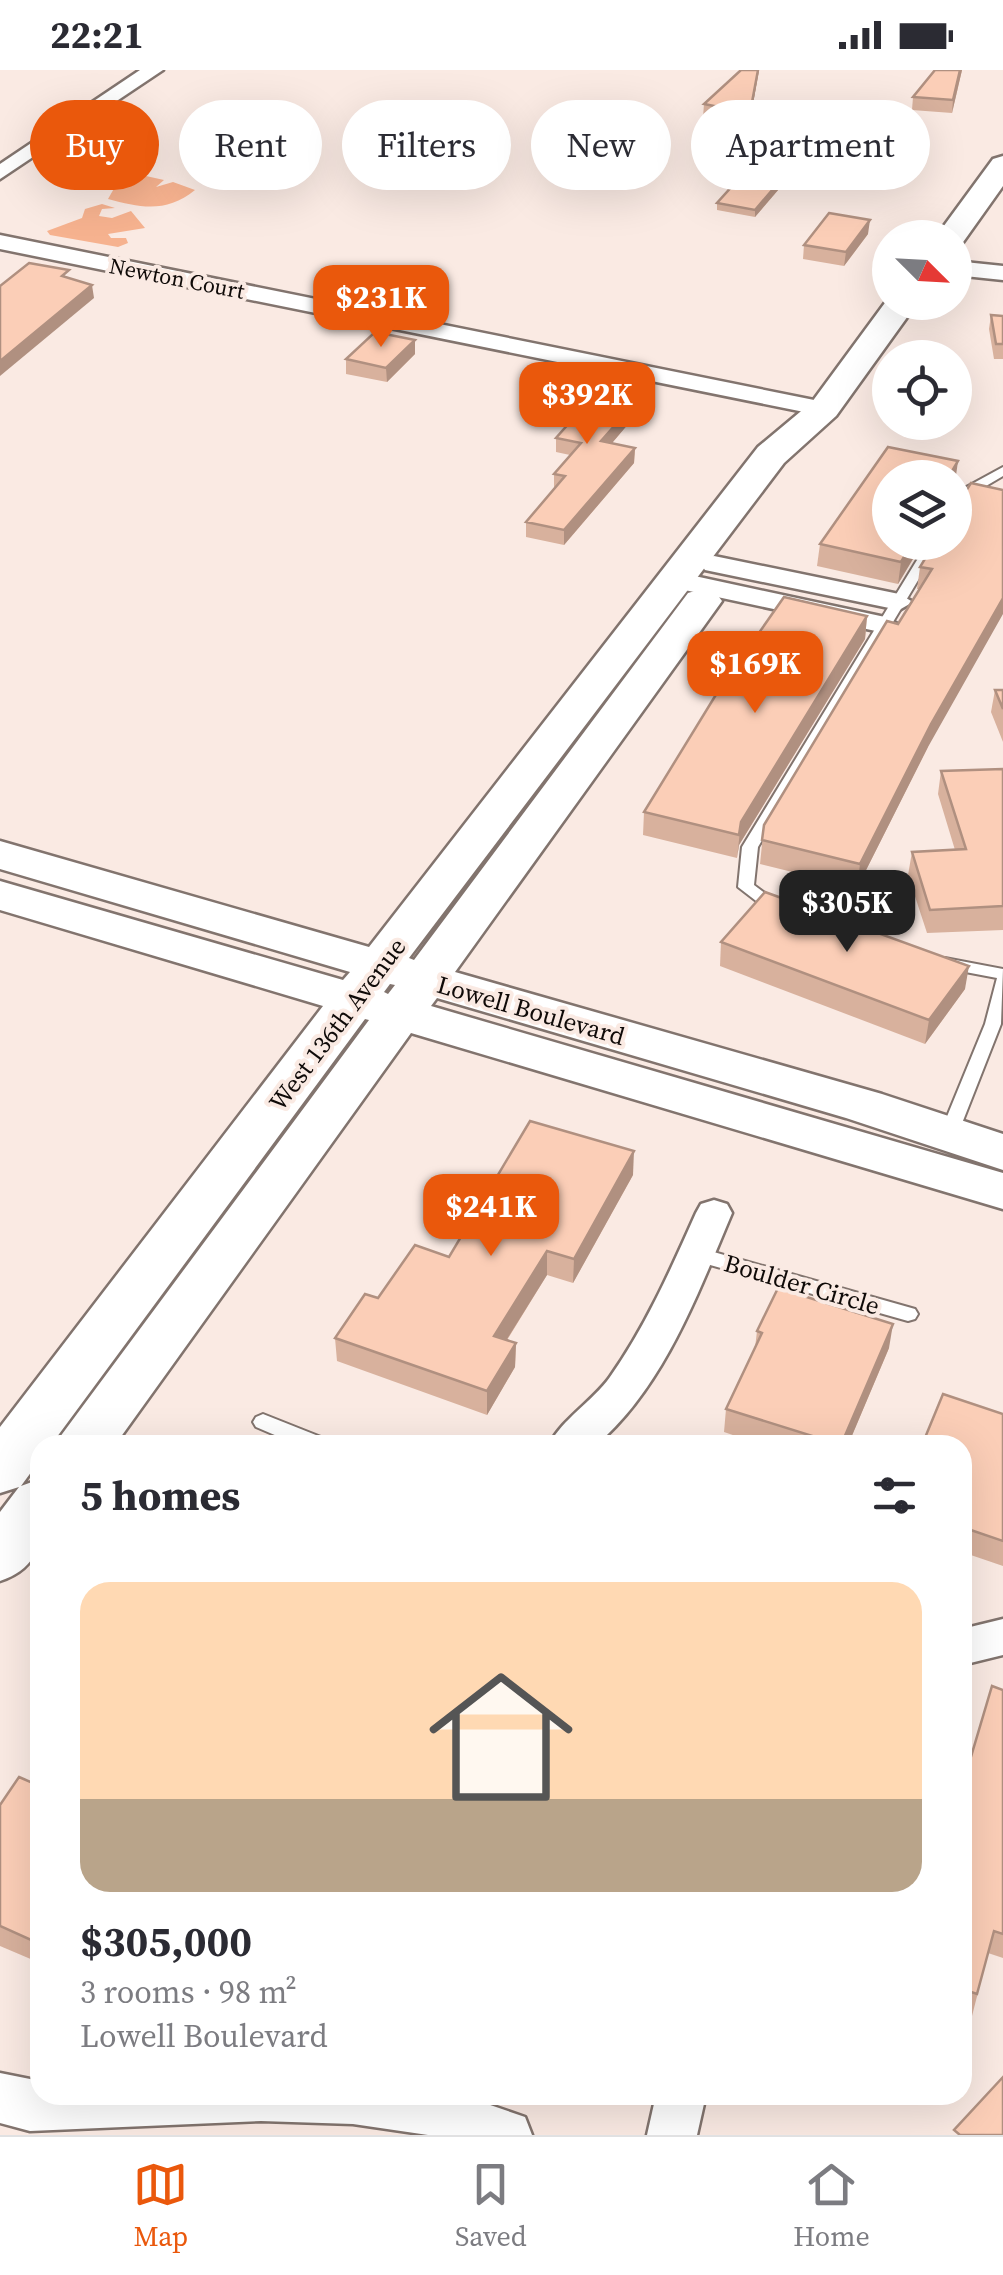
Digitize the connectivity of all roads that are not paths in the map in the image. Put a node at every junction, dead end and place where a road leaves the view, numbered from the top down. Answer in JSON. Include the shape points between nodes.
{"nodes":[{"id":1,"x":153,"y":70,"type":"edge"},
{"id":2,"x":1003,"y":166,"type":"edge"},
{"id":3,"x":0,"y":173,"type":"edge"},
{"id":4,"x":963,"y":220,"type":"edge"},
{"id":5,"x":0,"y":242,"type":"edge"},
{"id":6,"x":972,"y":270,"type":"edge"},
{"id":7,"x":1003,"y":273,"type":"edge"},
{"id":8,"x":889,"y":320,"type":"edge"},
{"id":9,"x":824,"y":409,"type":"junction"},
{"id":10,"x":1003,"y":471,"type":"edge"},
{"id":11,"x":972,"y":489,"type":"edge"},
{"id":12,"x":924,"y":560,"type":"edge"},
{"id":13,"x":702,"y":573,"type":"junction"},
{"id":14,"x":892,"y":614,"type":"junction"},
{"id":15,"x":0,"y":855,"type":"edge"},
{"id":16,"x":0,"y":895,"type":"edge"},
{"id":17,"x":800,"y":919,"type":"edge"},
{"id":18,"x":926,"y":959,"type":"edge"},
{"id":19,"x":1003,"y":978,"type":"edge"},
{"id":20,"x":390,"y":990,"type":"junction"},
{"id":21,"x":948,"y":1136,"type":"junction"},
{"id":22,"x":1003,"y":1152,"type":"edge"},
{"id":23,"x":1003,"y":1191,"type":"edge"},
{"id":24,"x":714,"y":1213,"type":"dead end"},
{"id":25,"x":696,"y":1254,"type":"junction"},
{"id":26,"x":908,"y":1314,"type":"dead end"},
{"id":27,"x":263,"y":1422,"type":"dead end"},
{"id":28,"x":90,"y":1435,"type":"edge"},
{"id":29,"x":295,"y":1435,"type":"edge"},
{"id":30,"x":580,"y":1435,"type":"edge"},
{"id":31,"x":0,"y":1470,"type":"edge"},
{"id":32,"x":30,"y":1516,"type":"edge"},
{"id":33,"x":0,"y":1557,"type":"edge"},
{"id":34,"x":1003,"y":1637,"type":"edge"},
{"id":35,"x":972,"y":1645,"type":"edge"},
{"id":36,"x":0,"y":2098,"type":"edge"},
{"id":37,"x":56,"y":2105,"type":"edge"},
{"id":38,"x":401,"y":2105,"type":"edge"},
{"id":39,"x":680,"y":2105,"type":"edge"},
{"id":40,"x":507,"y":2135,"type":"edge"},
{"id":41,"x":672,"y":2135,"type":"edge"}],
"edges":[{"from":1,"to":3,"type":"street"},
{"from":2,"to":4,"type":"main road"},
{"from":5,"to":9,"type":"street","name":"Newton Court"},
{"from":6,"to":7,"type":"street"},
{"from":8,"to":9,"type":"main road","name":"West 136th Avenue"},
{"from":9,"to":13,"type":"main road","name":"West 136th Avenue","via":[[800,470]]},
{"from":10,"to":11,"type":"lane"},
{"from":12,"to":14,"type":"lane"},
{"from":13,"to":14,"type":"street"},
{"from":13,"to":20,"type":"main road","name":"West 136th Avenue"},
{"from":14,"to":17,"type":"lane","via":[[750,847],[746,887]]},
{"from":15,"to":20,"type":"main road","name":"Lowell Boulevard"},
{"from":16,"to":20,"type":"main road","name":"Lowell Boulevard"},
{"from":18,"to":19,"type":"lane"},
{"from":19,"to":21,"type":"lane","via":[[993,1024]]},
{"from":20,"to":21,"type":"main road","name":"Lowell Boulevard","via":[[864,1106]]},
{"from":20,"to":23,"type":"main road","name":"Lowell Boulevard"},
{"from":20,"to":28,"type":"main road","name":"West 136th Avenue"},
{"from":20,"to":31,"type":"main road","name":"West 136th Avenue"},
{"from":21,"to":22,"type":"main road","name":"Lowell Boulevard"},
{"from":24,"to":25,"type":"street","name":"Boulder Circle"},
{"from":25,"to":26,"type":"lane","name":"Boulder Circle"},
{"from":25,"to":30,"type":"street","name":"Boulder Circle","via":[[644,1354],[606,1413]]},
{"from":27,"to":29,"type":"lane"},
{"from":32,"to":33,"type":"main road"},
{"from":34,"to":35,"type":"street"},
{"from":36,"to":37,"type":"street"},
{"from":38,"to":40,"type":"street"},
{"from":39,"to":41,"type":"street"}]}
